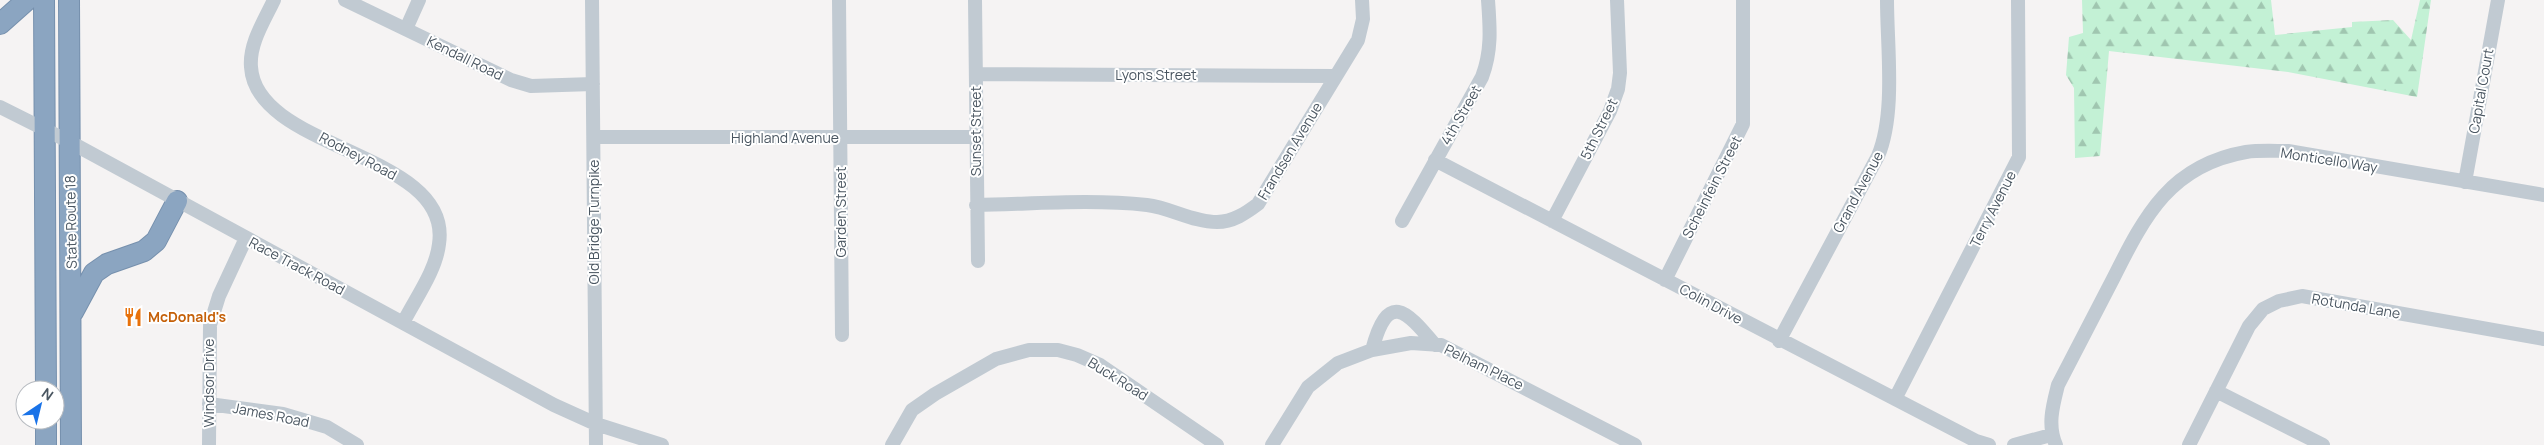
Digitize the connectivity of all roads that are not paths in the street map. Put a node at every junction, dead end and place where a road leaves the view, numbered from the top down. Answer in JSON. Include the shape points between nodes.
{"nodes":[{"id":1,"x":27,"y":0,"type":"edge"},
{"id":2,"x":44,"y":0,"type":"edge"},
{"id":3,"x":68,"y":0,"type":"edge"},
{"id":4,"x":274,"y":0,"type":"edge"},
{"id":5,"x":345,"y":0,"type":"edge"},
{"id":6,"x":419,"y":0,"type":"edge"},
{"id":7,"x":592,"y":0,"type":"edge"},
{"id":8,"x":839,"y":0,"type":"edge"},
{"id":9,"x":975,"y":0,"type":"edge"},
{"id":10,"x":1362,"y":0,"type":"edge"},
{"id":11,"x":1488,"y":0,"type":"edge"},
{"id":12,"x":1617,"y":0,"type":"edge"},
{"id":13,"x":1743,"y":0,"type":"edge"},
{"id":14,"x":1887,"y":0,"type":"edge"},
{"id":15,"x":2018,"y":0,"type":"edge"},
{"id":16,"x":2498,"y":0,"type":"edge"},
{"id":17,"x":0,"y":24,"type":"edge"},
{"id":18,"x":406,"y":29,"type":"junction"},
{"id":19,"x":976,"y":74,"type":"junction"},
{"id":20,"x":1336,"y":76,"type":"junction"},
{"id":21,"x":592,"y":84,"type":"junction"},
{"id":22,"x":0,"y":107,"type":"edge"},
{"id":23,"x":45,"y":130,"type":"junction"},
{"id":24,"x":594,"y":137,"type":"junction"},
{"id":25,"x":976,"y":137,"type":"junction"},
{"id":26,"x":840,"y":138,"type":"junction"},
{"id":27,"x":70,"y":142,"type":"junction"},
{"id":28,"x":1435,"y":160,"type":"junction"},
{"id":29,"x":2465,"y":182,"type":"junction"},
{"id":30,"x":2544,"y":196,"type":"edge"},
{"id":31,"x":177,"y":201,"type":"junction"},
{"id":32,"x":976,"y":205,"type":"junction"},
{"id":33,"x":1402,"y":221,"type":"dead end"},
{"id":34,"x":1552,"y":221,"type":"junction"},
{"id":35,"x":246,"y":238,"type":"junction"},
{"id":36,"x":978,"y":261,"type":"dead end"},
{"id":37,"x":1665,"y":280,"type":"junction"},
{"id":38,"x":72,"y":314,"type":"junction"},
{"id":39,"x":403,"y":323,"type":"junction"},
{"id":40,"x":842,"y":335,"type":"dead end"},
{"id":41,"x":2544,"y":339,"type":"edge"},
{"id":42,"x":1779,"y":340,"type":"junction"},
{"id":43,"x":1435,"y":345,"type":"junction"},
{"id":44,"x":1372,"y":350,"type":"junction"},
{"id":45,"x":46,"y":380,"type":"edge"},
{"id":46,"x":2216,"y":392,"type":"junction"},
{"id":47,"x":1895,"y":399,"type":"junction"},
{"id":48,"x":209,"y":404,"type":"junction"},
{"id":49,"x":596,"y":424,"type":"junction"},
{"id":50,"x":46,"y":430,"type":"edge"},
{"id":51,"x":2054,"y":440,"type":"edge"},
{"id":52,"x":46,"y":445,"type":"edge"},
{"id":53,"x":71,"y":445,"type":"edge"},
{"id":54,"x":209,"y":445,"type":"edge"},
{"id":55,"x":357,"y":445,"type":"edge"},
{"id":56,"x":596,"y":445,"type":"edge"},
{"id":57,"x":662,"y":445,"type":"edge"},
{"id":58,"x":892,"y":445,"type":"edge"},
{"id":59,"x":1217,"y":445,"type":"edge"},
{"id":60,"x":1272,"y":445,"type":"edge"},
{"id":61,"x":1636,"y":445,"type":"edge"},
{"id":62,"x":1989,"y":445,"type":"edge"},
{"id":63,"x":2014,"y":445,"type":"edge"},
{"id":64,"x":2189,"y":445,"type":"edge"},
{"id":65,"x":2323,"y":445,"type":"edge"}],
"edges":[{"from":1,"to":17,"type":"highway"},
{"from":2,"to":23,"type":"highway","name":"State Route 18"},
{"from":3,"to":27,"type":"highway","name":"State Route 18"},
{"from":4,"to":39,"type":"street","name":"Rodney Road","via":[[251,52],[253,79],[265,102],[285,117],[415,187],[428,200],[437,217],[440,243],[437,256]]},
{"from":5,"to":18,"type":"street","name":"Kendall Road"},
{"from":6,"to":18,"type":"street"},
{"from":7,"to":21,"type":"street","name":"Old Bridge Turnpike"},
{"from":8,"to":26,"type":"street","name":"Garden Street"},
{"from":9,"to":19,"type":"street","name":"Sunset Street"},
{"from":10,"to":20,"type":"street","name":"Frandsen Avenue","via":[[1363,20],[1358,40]]},
{"from":11,"to":28,"type":"street","name":"4th Street","via":[[1489,59]]},
{"from":12,"to":34,"type":"street","name":"5th Street","via":[[1618,89],[1610,111]]},
{"from":13,"to":37,"type":"street","name":"Scheinfein Street","via":[[1743,124]]},
{"from":14,"to":42,"type":"street","name":"Grand Avenue","via":[[1888,120],[1885,140]]},
{"from":15,"to":47,"type":"street","name":"Terry Avenue","via":[[2019,156]]},
{"from":16,"to":29,"type":"street","name":"Capital Court"},
{"from":18,"to":21,"type":"street","name":"Kendall Road","via":[[511,80],[531,86]]},
{"from":19,"to":20,"type":"street","name":"Lyons Street"},
{"from":19,"to":25,"type":"street","name":"Sunset Street"},
{"from":20,"to":32,"type":"street","name":"Frandsen Avenue","via":[[1258,204],[1242,216],[1219,222],[1196,220],[1149,205],[1122,203]]},
{"from":21,"to":24,"type":"street","name":"Old Bridge Turnpike"},
{"from":22,"to":23,"type":"street","name":"Race Track Road"},
{"from":23,"to":27,"type":"street","name":"Race Track Road"},
{"from":23,"to":45,"type":"highway","name":"State Route 18"},
{"from":24,"to":26,"type":"street","name":"Highland Avenue"},
{"from":24,"to":49,"type":"street","name":"Old Bridge Turnpike"},
{"from":25,"to":26,"type":"street","name":"Highland Avenue"},
{"from":25,"to":32,"type":"street","name":"Sunset Street"},
{"from":26,"to":40,"type":"street","name":"Garden Street"},
{"from":27,"to":31,"type":"street","name":"Race Track Road"},
{"from":27,"to":38,"type":"highway","name":"State Route 18"},
{"from":28,"to":33,"type":"street","name":"4th Street"},
{"from":28,"to":34,"type":"street","name":"Colin Drive"},
{"from":29,"to":30,"type":"street","name":"Monticello Way"},
{"from":29,"to":51,"type":"street","name":"Monticello Way","via":[[2288,151],[2247,152],[2221,159],[2174,184],[2140,224],[2058,385],[2052,411]]},
{"from":31,"to":35,"type":"street","name":"Race Track Road"},
{"from":31,"to":38,"type":"highway","via":[[156,241],[144,251],[107,264],[94,273]]},
{"from":32,"to":36,"type":"street","name":"Sunset Street"},
{"from":34,"to":37,"type":"street","name":"Colin Drive"},
{"from":35,"to":39,"type":"street","name":"Race Track Road"},
{"from":35,"to":48,"type":"street","name":"Windsor Drive","via":[[219,296],[210,325]]},
{"from":37,"to":42,"type":"street","name":"Colin Drive"},
{"from":38,"to":53,"type":"highway","name":"State Route 18"},
{"from":39,"to":49,"type":"street","name":"Race Track Road","via":[[554,405]]},
{"from":41,"to":46,"type":"street","name":"Rotunda Lane","via":[[2302,296],[2279,301],[2263,309],[2249,326]]},
{"from":42,"to":47,"type":"street","name":"Colin Drive"},
{"from":43,"to":44,"type":"street","name":"Pelham Place","via":[[1410,343]]},
{"from":43,"to":44,"type":"street","via":[[1412,318],[1405,313],[1394,312],[1385,316],[1378,326]]},
{"from":43,"to":61,"type":"street","name":"Pelham Place","via":[[1483,364]]},
{"from":44,"to":60,"type":"street","name":"Pelham Place","via":[[1338,363],[1308,387]]},
{"from":46,"to":64,"type":"street","name":"Rotunda Lane"},
{"from":46,"to":65,"type":"street"},
{"from":47,"to":62,"type":"street","name":"Colin Drive"},
{"from":48,"to":54,"type":"street","name":"Windsor Drive"},
{"from":48,"to":55,"type":"street","name":"James Road","via":[[284,414],[327,427]]},
{"from":49,"to":56,"type":"street","name":"Old Bridge Turnpike"},
{"from":49,"to":57,"type":"street","name":"Race Track Road"},
{"from":50,"to":52,"type":"highway"},
{"from":51,"to":63,"type":"street"},
{"from":58,"to":59,"type":"street","name":"Buck Road","via":[[912,410],[934,394],[996,359],[1029,350],[1058,350],[1100,365]]}]}
